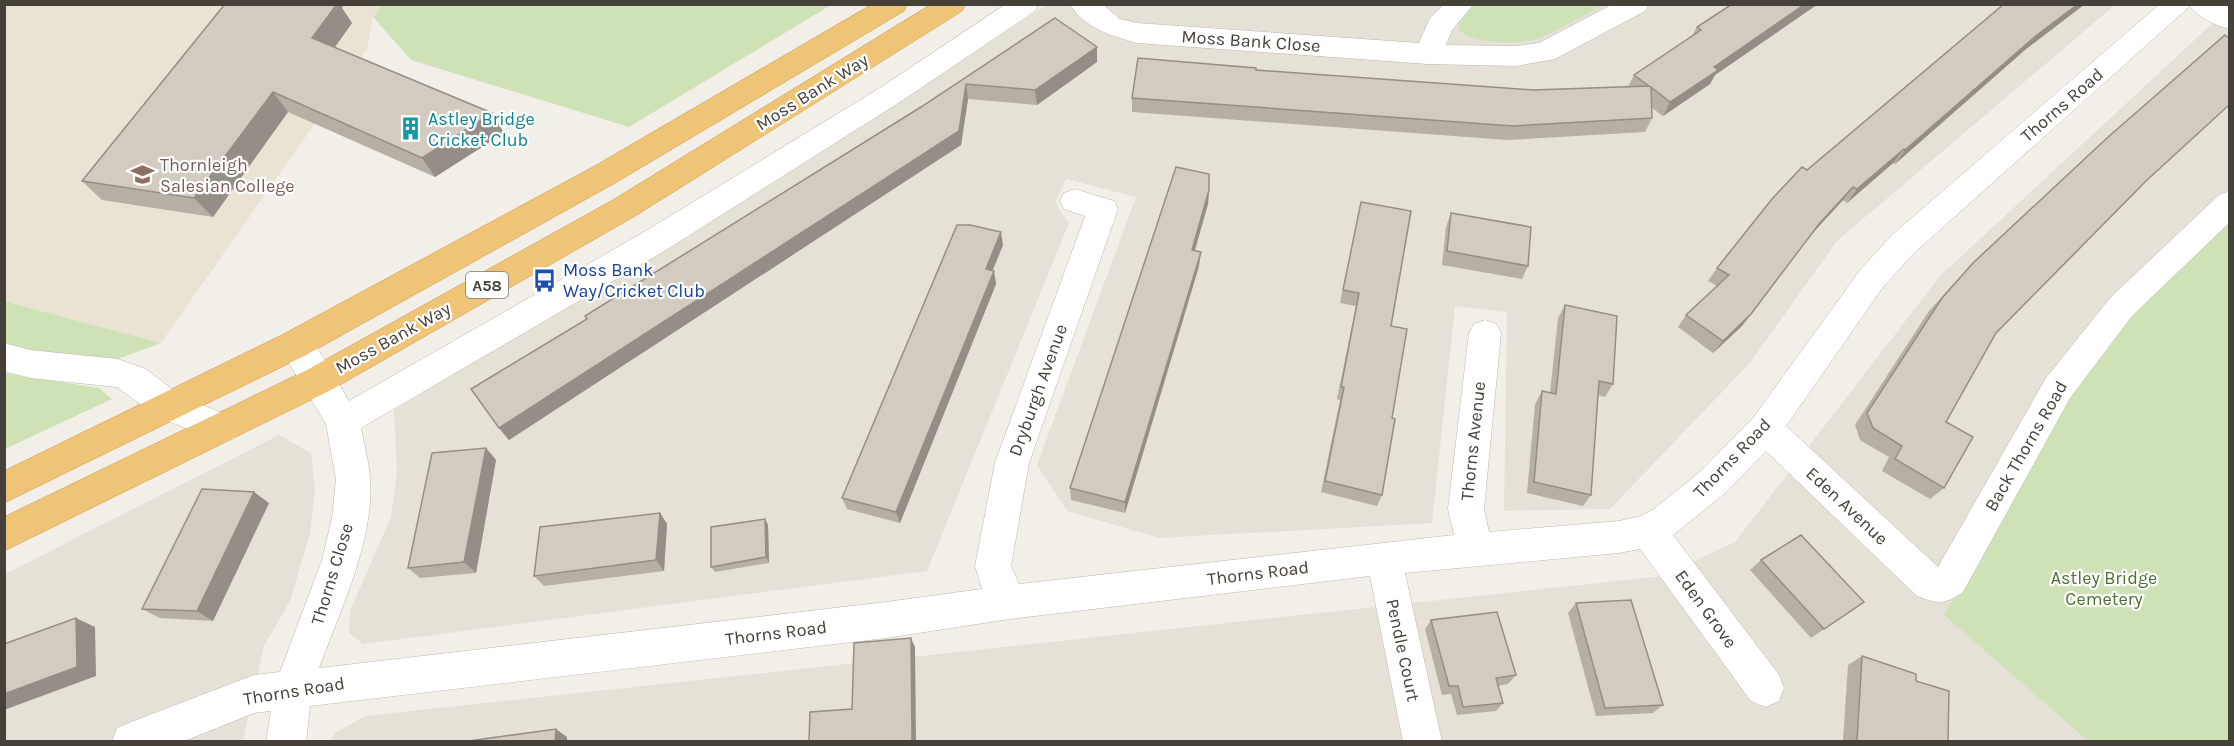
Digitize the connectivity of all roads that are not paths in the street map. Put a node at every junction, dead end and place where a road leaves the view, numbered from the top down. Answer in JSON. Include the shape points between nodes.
{"nodes":[{"id":1,"x":895,"y":4,"type":"edge"},
{"id":2,"x":953,"y":4,"type":"edge"},
{"id":3,"x":1026,"y":4,"type":"edge"},
{"id":4,"x":1083,"y":4,"type":"edge"},
{"id":5,"x":1461,"y":4,"type":"edge"},
{"id":6,"x":1636,"y":4,"type":"edge"},
{"id":7,"x":2178,"y":4,"type":"edge"},
{"id":8,"x":2203,"y":4,"type":"edge"},
{"id":9,"x":2229,"y":20,"type":"edge"},
{"id":10,"x":1428,"y":54,"type":"junction"},
{"id":11,"x":1075,"y":201,"type":"dead end"},
{"id":12,"x":2229,"y":203,"type":"edge"},
{"id":13,"x":1485,"y":333,"type":"dead end"},
{"id":14,"x":294,"y":345,"type":"junction"},
{"id":15,"x":4,"y":357,"type":"edge"},
{"id":16,"x":319,"y":380,"type":"junction"},
{"id":17,"x":170,"y":407,"type":"junction"},
{"id":18,"x":343,"y":422,"type":"junction"},
{"id":19,"x":223,"y":428,"type":"junction"},
{"id":20,"x":1765,"y":428,"type":"junction"},
{"id":21,"x":4,"y":488,"type":"edge"},
{"id":22,"x":1648,"y":531,"type":"junction"},
{"id":23,"x":4,"y":535,"type":"edge"},
{"id":24,"x":1475,"y":549,"type":"junction"},
{"id":25,"x":1384,"y":558,"type":"junction"},
{"id":26,"x":1930,"y":584,"type":"joint"},
{"id":27,"x":1010,"y":602,"type":"junction"},
{"id":28,"x":293,"y":688,"type":"junction"},
{"id":29,"x":1764,"y":688,"type":"dead end"},
{"id":30,"x":131,"y":741,"type":"edge"},
{"id":31,"x":286,"y":741,"type":"edge"},
{"id":32,"x":1423,"y":741,"type":"edge"}],
"edges":[{"from":1,"to":14,"type":"highway","name":"Moss Bank Way","number":"A58","via":[[604,175]]},
{"from":2,"to":16,"type":"highway","name":"Moss Bank Way","number":"A58","via":[[624,208]]},
{"from":3,"to":18,"type":"street","via":[[893,93],[654,241]]},
{"from":4,"to":10,"type":"street","name":"Moss Bank Close","via":[[1111,26],[1137,33]]},
{"from":5,"to":10,"type":"street","via":[[1440,25]]},
{"from":6,"to":10,"type":"street","name":"Moss Bank Close","via":[[1545,52],[1516,56]]},
{"from":7,"to":20,"type":"street","name":"Thorns Road","via":[[1903,244],[1872,278]]},
{"from":8,"to":9,"type":"street"},
{"from":11,"to":27,"type":"street","name":"Dryburgh Avenue","via":[[1103,209],[1012,463],[993,566]]},
{"from":12,"to":26,"type":"street","name":"Back Thorns Road","via":[[2121,307],[2058,388],[1950,579],[1941,586]]},
{"from":13,"to":24,"type":"street","name":"Thorns Avenue","via":[[1466,509]]},
{"from":14,"to":16,"type":"street","name":"Thorns Close"},
{"from":14,"to":17,"type":"highway","name":"Moss Bank Way","number":"A58"},
{"from":15,"to":17,"type":"street","via":[[30,364],[118,373],[134,379]]},
{"from":16,"to":18,"type":"street","name":"Thorns Close"},
{"from":16,"to":19,"type":"highway","name":"Moss Bank Way","number":"A58"},
{"from":17,"to":19,"type":"street"},
{"from":17,"to":21,"type":"highway","name":"Moss Bank Way","number":"A58"},
{"from":18,"to":28,"type":"street","name":"Thorns Close","via":[[353,478],[350,518],[340,560]]},
{"from":19,"to":23,"type":"highway","name":"Moss Bank Way","number":"A58"},
{"from":20,"to":22,"type":"street","name":"Thorns Road","via":[[1713,483]]},
{"from":20,"to":26,"type":"street","name":"Eden Avenue"},
{"from":22,"to":24,"type":"street","name":"Thorns Road"},
{"from":22,"to":29,"type":"street","name":"Eden Grove"},
{"from":24,"to":25,"type":"street","name":"Thorns Road"},
{"from":25,"to":27,"type":"street","name":"Thorns Road"},
{"from":25,"to":32,"type":"street","name":"Pendle Court"},
{"from":27,"to":28,"type":"street","name":"Thorns Road","via":[[886,620]]},
{"from":28,"to":30,"type":"street","name":"Thorns Road","via":[[254,694]]},
{"from":28,"to":31,"type":"street","name":"Thorns Close"}]}
